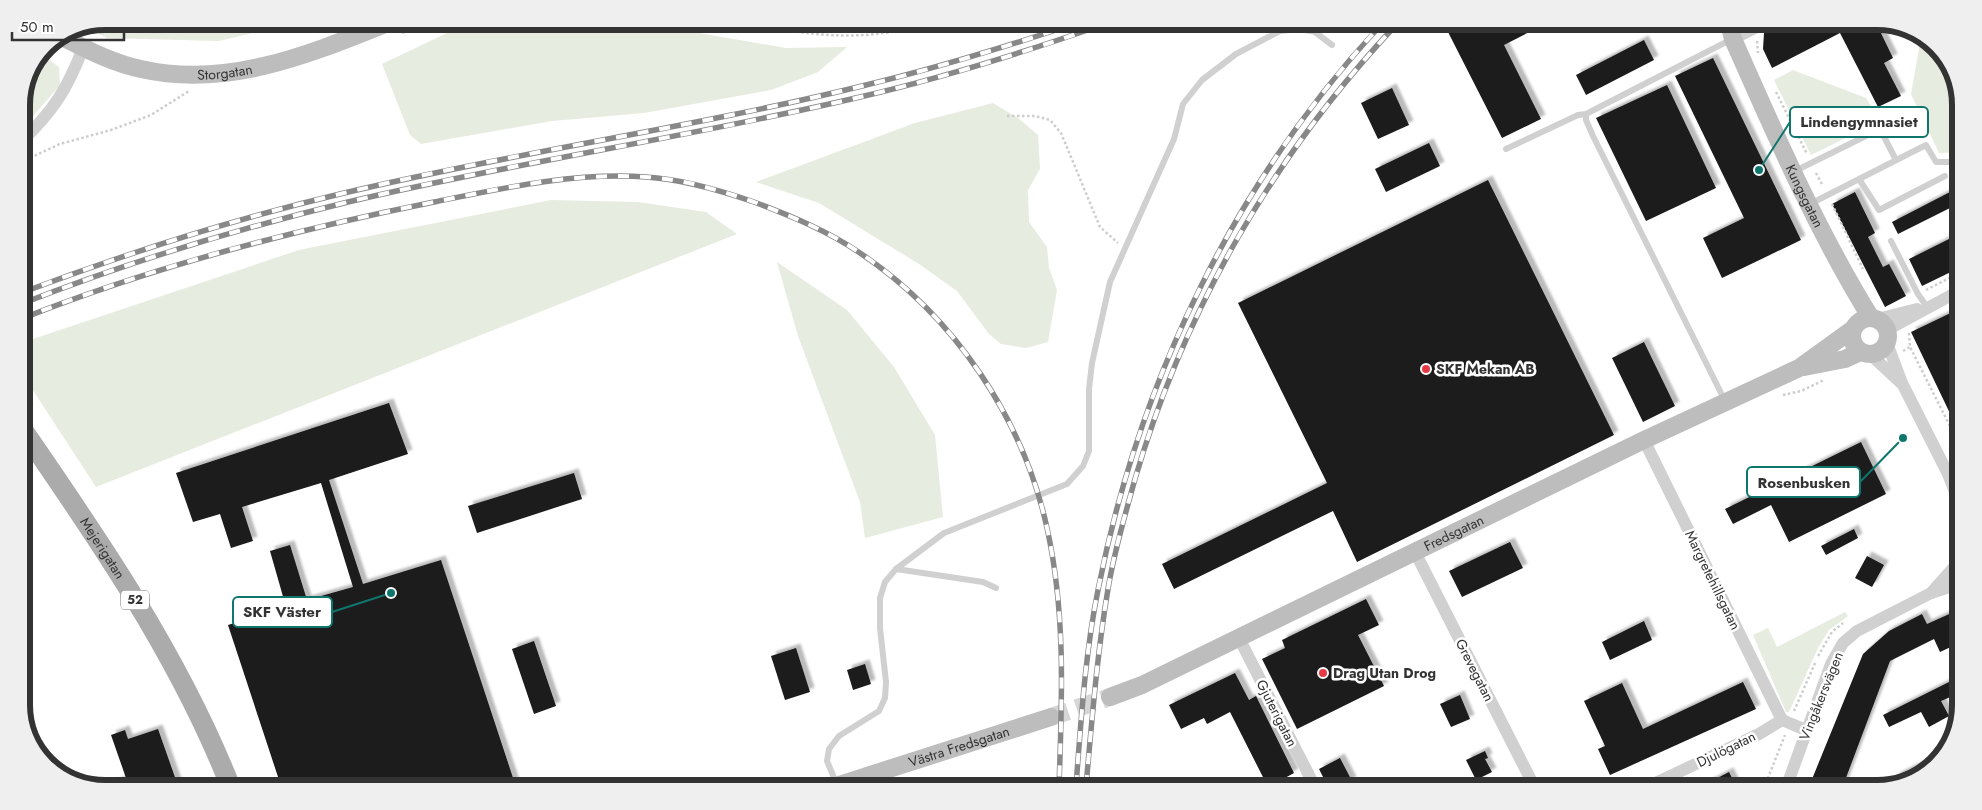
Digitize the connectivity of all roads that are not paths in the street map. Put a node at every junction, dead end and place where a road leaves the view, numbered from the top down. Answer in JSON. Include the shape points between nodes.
{"nodes":[{"id":1,"x":370,"y":30,"type":"edge"},
{"id":2,"x":1293,"y":30,"type":"edge"},
{"id":3,"x":1305,"y":30,"type":"edge"},
{"id":4,"x":1728,"y":31,"type":"edge"},
{"id":5,"x":67,"y":40,"type":"edge"},
{"id":6,"x":1332,"y":45,"type":"dead end"},
{"id":7,"x":83,"y":48,"type":"junction"},
{"id":8,"x":1586,"y":114,"type":"junction"},
{"id":9,"x":30,"y":132,"type":"edge"},
{"id":10,"x":1506,"y":149,"type":"dead end"},
{"id":11,"x":1896,"y":160,"type":"junction"},
{"id":12,"x":1952,"y":162,"type":"edge"},
{"id":13,"x":1792,"y":172,"type":"junction"},
{"id":14,"x":1945,"y":176,"type":"dead end"},
{"id":15,"x":1859,"y":179,"type":"junction"},
{"id":16,"x":1808,"y":205,"type":"junction"},
{"id":17,"x":1891,"y":241,"type":"dead end"},
{"id":18,"x":1952,"y":294,"type":"edge"},
{"id":19,"x":1927,"y":307,"type":"junction"},
{"id":20,"x":1872,"y":327,"type":"junction"},
{"id":21,"x":1865,"y":353,"type":"junction"},
{"id":22,"x":1799,"y":368,"type":"junction"},
{"id":23,"x":1902,"y":383,"type":"junction"},
{"id":24,"x":1726,"y":402,"type":"junction"},
{"id":25,"x":30,"y":440,"type":"edge"},
{"id":26,"x":1644,"y":440,"type":"junction"},
{"id":27,"x":1948,"y":474,"type":"junction"},
{"id":28,"x":1952,"y":478,"type":"edge"},
{"id":29,"x":1952,"y":484,"type":"edge"},
{"id":30,"x":1415,"y":552,"type":"junction"},
{"id":31,"x":896,"y":569,"type":"junction"},
{"id":32,"x":1952,"y":569,"type":"edge"},
{"id":33,"x":1952,"y":586,"type":"edge"},
{"id":34,"x":996,"y":588,"type":"dead end"},
{"id":35,"x":1931,"y":593,"type":"junction"},
{"id":36,"x":1239,"y":638,"type":"junction"},
{"id":37,"x":1110,"y":697,"type":"tunnel mouth"},
{"id":38,"x":1051,"y":717,"type":"tunnel mouth"},
{"id":39,"x":1782,"y":720,"type":"junction"},
{"id":40,"x":1806,"y":730,"type":"junction"},
{"id":41,"x":228,"y":780,"type":"edge"},
{"id":42,"x":836,"y":780,"type":"edge"},
{"id":43,"x":854,"y":780,"type":"edge"},
{"id":44,"x":1311,"y":780,"type":"edge"},
{"id":45,"x":1531,"y":780,"type":"edge"},
{"id":46,"x":1662,"y":780,"type":"edge"},
{"id":47,"x":1789,"y":780,"type":"edge"}],
"edges":[{"from":1,"to":7,"type":"street","name":"Storgatan","via":[[329,47],[235,73],[207,76],[141,69]]},
{"from":2,"to":31,"type":"lane","via":[[1280,32],[1236,54],[1202,80],[1183,104],[1174,139],[1110,282],[1096,336],[1089,389],[1089,452],[1083,466],[1067,484],[944,533]]},
{"from":3,"to":6,"type":"lane","via":[[1315,32]]},
{"from":4,"to":8,"type":"lane"},
{"from":4,"to":13,"type":"street","name":"Kungsgatan"},
{"from":5,"to":7,"type":"street","name":"Storgatan"},
{"from":7,"to":9,"type":"street","via":[[73,76],[58,102]]},
{"from":8,"to":10,"type":"lane"},
{"from":8,"to":24,"type":"lane","via":[[1593,136]]},
{"from":11,"to":12,"type":"lane","via":[[1926,145],[1936,162]]},
{"from":11,"to":13,"type":"lane","via":[[1880,129]]},
{"from":11,"to":15,"type":"lane"},
{"from":13,"to":16,"type":"street","name":"Kungsgatan"},
{"from":14,"to":15,"type":"lane","via":[[1878,210]]},
{"from":15,"to":16,"type":"lane"},
{"from":16,"to":20,"type":"street","name":"Kungsgatan"},
{"from":17,"to":19,"type":"lane"},
{"from":18,"to":19,"type":"street","name":"Fredsgatan"},
{"from":19,"to":20,"type":"street","name":"Fredsgatan"},
{"from":20,"to":21,"type":"street","name":"Fredsgatan","via":[[1878,352]]},
{"from":20,"to":21,"type":"street","via":[[1854,343]]},
{"from":20,"to":22,"type":"street","name":"Fredsgatan"},
{"from":20,"to":23,"type":"street","name":"Kungsgatan"},
{"from":21,"to":22,"type":"street","name":"Fredsgatan"},
{"from":21,"to":23,"type":"street","name":"Kungsgatan"},
{"from":22,"to":24,"type":"street","name":"Fredsgatan"},
{"from":23,"to":27,"type":"street","name":"Kungsgatan"},
{"from":24,"to":26,"type":"street","name":"Fredsgatan"},
{"from":25,"to":41,"type":"main road","name":"Mejerigatan","number":"52","via":[[154,630],[199,715]]},
{"from":26,"to":30,"type":"street","name":"Fredsgatan"},
{"from":26,"to":39,"type":"street","name":"Margretehillsgatan"},
{"from":27,"to":28,"type":"street","name":"Kungsgatan"},
{"from":27,"to":29,"type":"street","name":"Kungsgatan"},
{"from":30,"to":36,"type":"street","name":"Fredsgatan"},
{"from":30,"to":45,"type":"street","name":"Grevegatan"},
{"from":31,"to":34,"type":"lane","via":[[983,582]]},
{"from":31,"to":42,"type":"lane","via":[[885,582],[880,598],[885,698],[879,711],[839,736],[829,748],[827,761]]},
{"from":32,"to":35,"type":"street","name":"Vingåkersvägen"},
{"from":33,"to":35,"type":"street","name":"Vingåkersvägen"},
{"from":35,"to":40,"type":"street","name":"Vingåkersvägen","via":[[1857,631],[1843,643],[1831,664]]},
{"from":36,"to":37,"type":"street","name":"Fredsgatan"},
{"from":36,"to":44,"type":"street","name":"Gjuterigatan"},
{"from":38,"to":43,"type":"street","name":"Västra Fredsgatan"},
{"from":39,"to":40,"type":"street"},
{"from":39,"to":46,"type":"street","name":"Djulögatan"},
{"from":40,"to":47,"type":"street","name":"Vingåkersvägen"}]}
